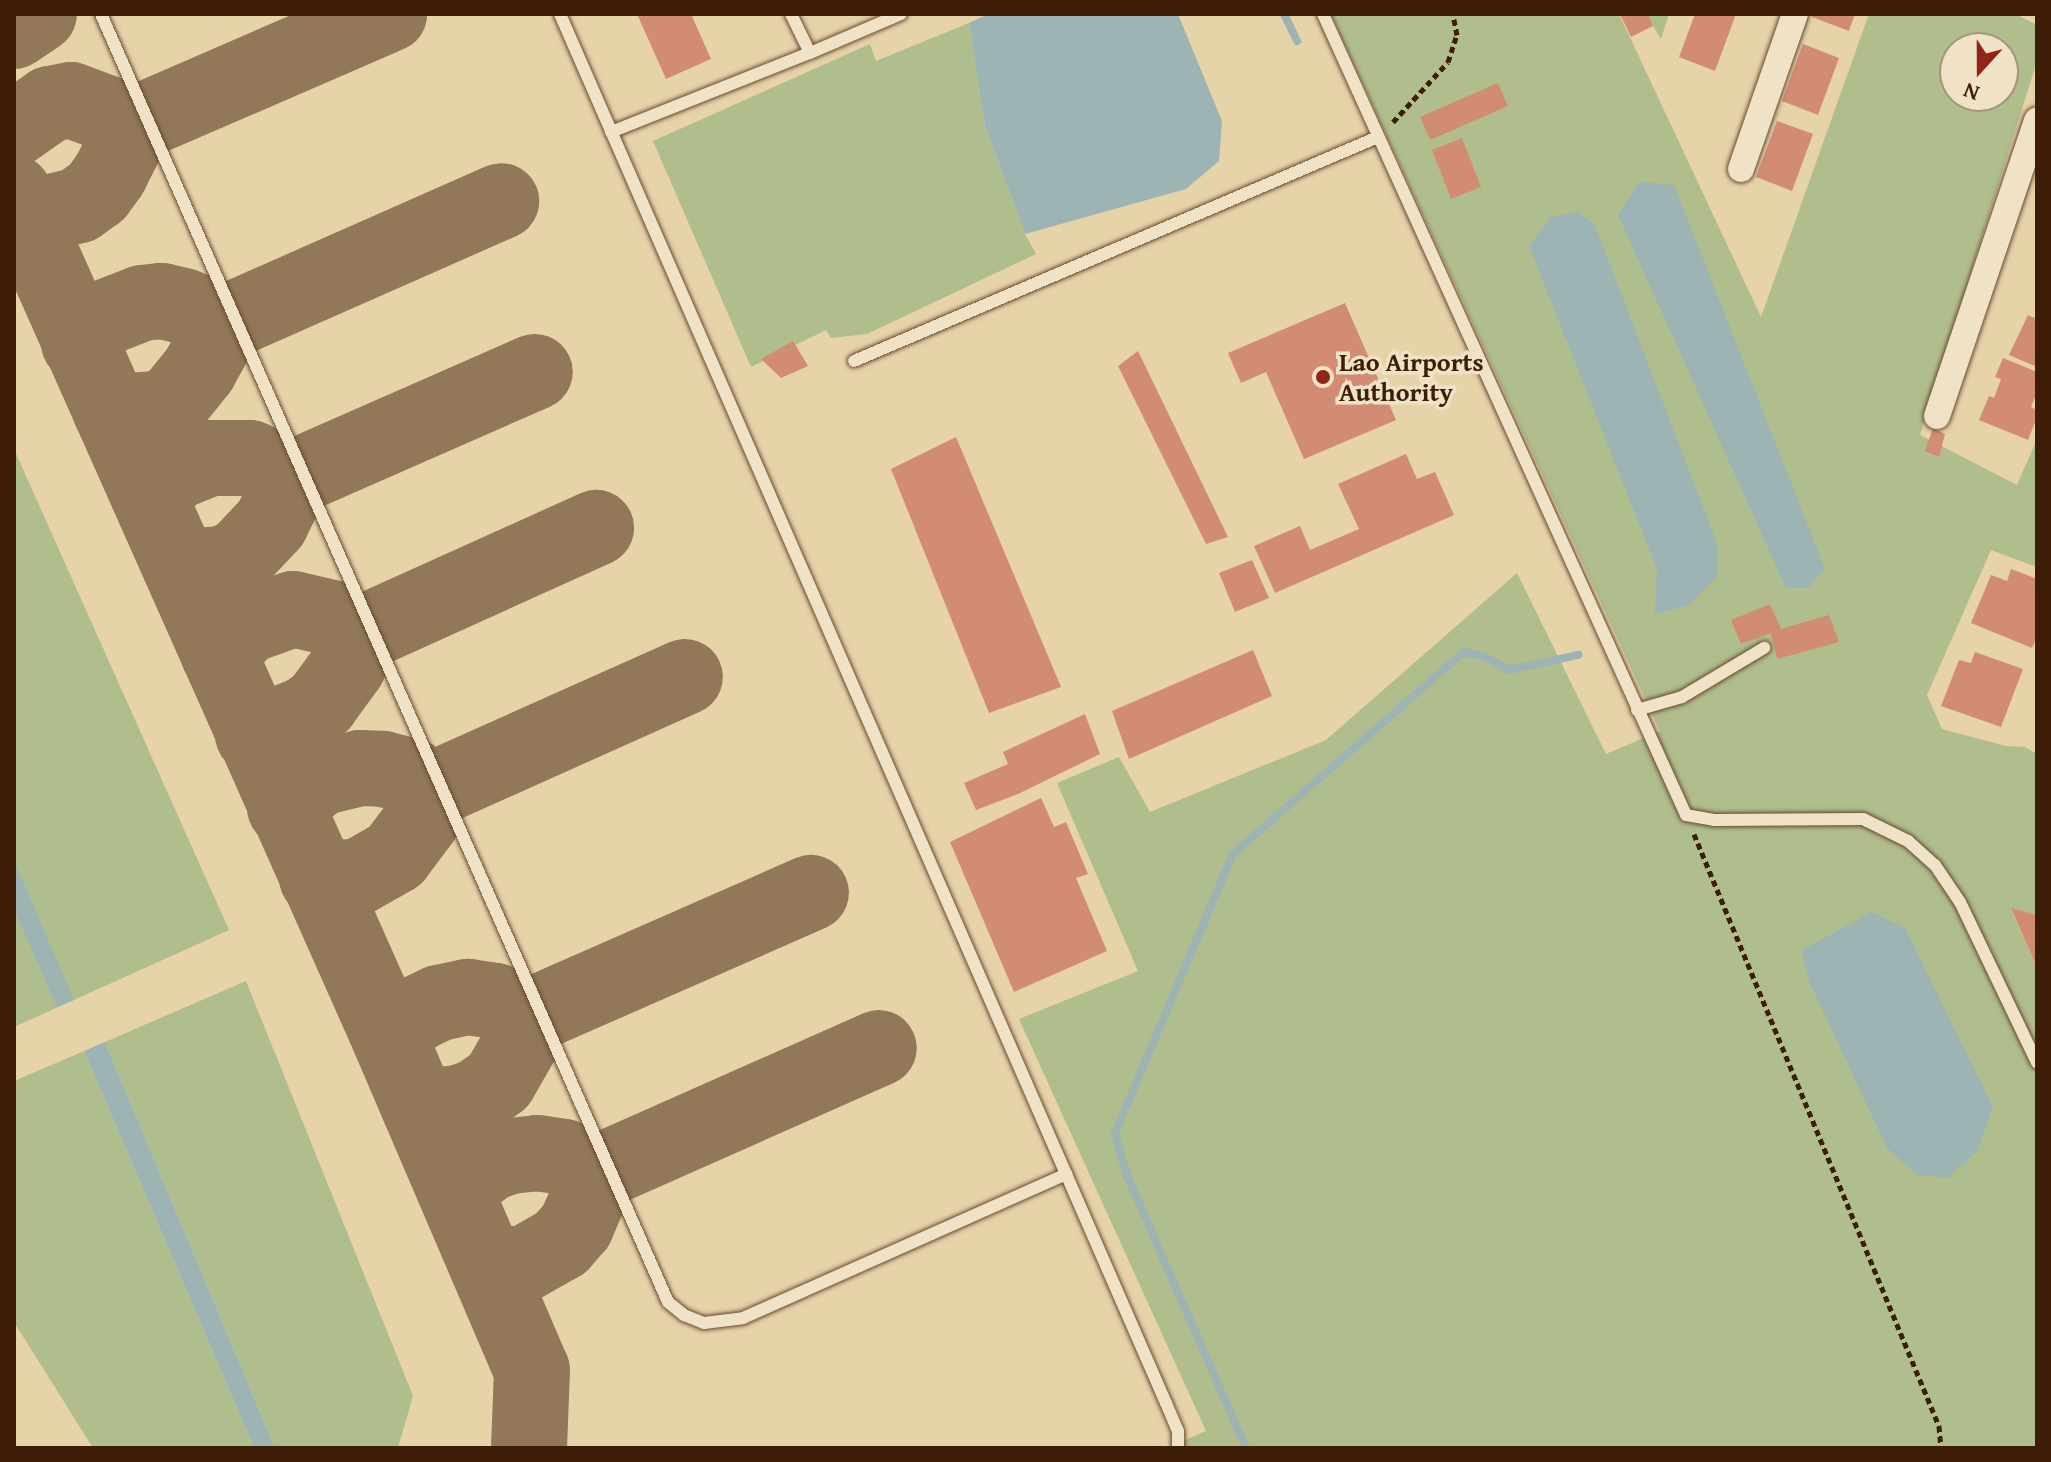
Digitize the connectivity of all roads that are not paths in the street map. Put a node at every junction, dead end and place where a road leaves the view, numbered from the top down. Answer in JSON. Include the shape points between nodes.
{"nodes":[{"id":1,"x":101,"y":14,"type":"edge"},
{"id":2,"x":560,"y":14,"type":"edge"},
{"id":3,"x":791,"y":14,"type":"edge"},
{"id":4,"x":901,"y":14,"type":"edge"},
{"id":5,"x":1323,"y":14,"type":"edge"},
{"id":6,"x":1795,"y":14,"type":"edge"},
{"id":7,"x":810,"y":53,"type":"junction"},
{"id":8,"x":2037,"y":120,"type":"edge"},
{"id":9,"x":611,"y":132,"type":"junction"},
{"id":10,"x":1378,"y":137,"type":"junction"},
{"id":11,"x":1741,"y":169,"type":"dead end"},
{"id":12,"x":854,"y":361,"type":"dead end"},
{"id":13,"x":1937,"y":416,"type":"dead end"},
{"id":14,"x":1764,"y":648,"type":"dead end"},
{"id":15,"x":1637,"y":710,"type":"junction"},
{"id":16,"x":2037,"y":1063,"type":"edge"},
{"id":17,"x":1066,"y":1174,"type":"junction"},
{"id":18,"x":1178,"y":1448,"type":"edge"}],
"edges":[{"from":1,"to":17,"type":"lane","via":[[668,1302],[704,1323],[743,1318]]},
{"from":2,"to":9,"type":"lane"},
{"from":3,"to":7,"type":"lane"},
{"from":4,"to":7,"type":"lane"},
{"from":5,"to":10,"type":"lane"},
{"from":6,"to":11,"type":"street"},
{"from":7,"to":9,"type":"lane"},
{"from":8,"to":13,"type":"street"},
{"from":9,"to":17,"type":"lane"},
{"from":10,"to":12,"type":"lane"},
{"from":10,"to":15,"type":"lane"},
{"from":14,"to":15,"type":"lane","via":[[1682,697]]},
{"from":15,"to":16,"type":"lane","via":[[1686,815],[1714,820],[1863,819],[1908,841],[1935,865],[1960,902]]},
{"from":17,"to":18,"type":"lane","via":[[1178,1431]]}]}
